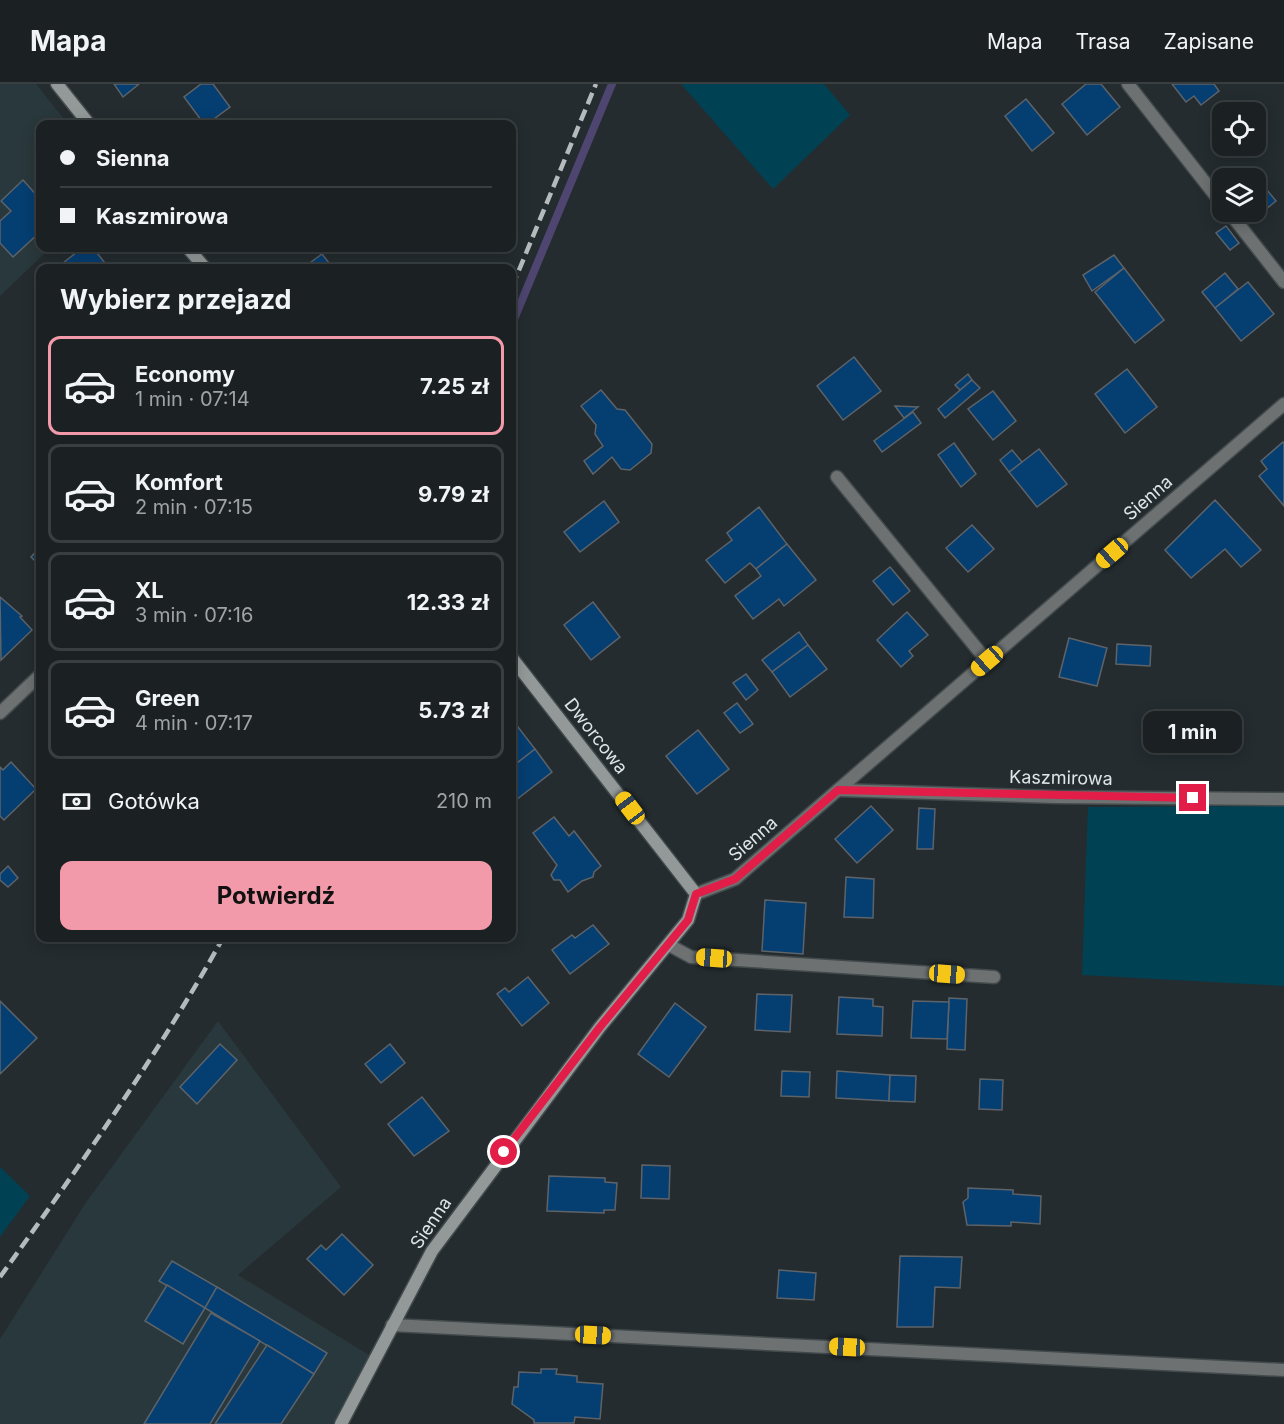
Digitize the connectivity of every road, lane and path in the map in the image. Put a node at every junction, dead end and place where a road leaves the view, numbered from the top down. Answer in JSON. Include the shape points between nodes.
{"nodes":[{"id":1,"x":57,"y":84,"type":"edge"},
{"id":2,"x":1128,"y":84,"type":"edge"},
{"id":3,"x":86,"y":120,"type":"edge"},
{"id":4,"x":1212,"y":191,"type":"edge"},
{"id":5,"x":1237,"y":222,"type":"edge"},
{"id":6,"x":191,"y":252,"type":"edge"},
{"id":7,"x":202,"y":264,"type":"edge"},
{"id":8,"x":1284,"y":282,"type":"edge"},
{"id":9,"x":1284,"y":404,"type":"edge"},
{"id":10,"x":837,"y":477,"type":"dead end"},
{"id":11,"x":987,"y":661,"type":"junction"},
{"id":12,"x":516,"y":663,"type":"edge"},
{"id":13,"x":36,"y":679,"type":"edge"},
{"id":14,"x":0,"y":714,"type":"edge"},
{"id":15,"x":838,"y":790,"type":"junction"},
{"id":16,"x":1284,"y":799,"type":"edge"},
{"id":17,"x":696,"y":894,"type":"junction"},
{"id":18,"x":669,"y":945,"type":"junction"},
{"id":19,"x":994,"y":977,"type":"dead end"},
{"id":20,"x":392,"y":1325,"type":"junction"},
{"id":21,"x":1284,"y":1370,"type":"edge"},
{"id":22,"x":341,"y":1424,"type":"edge"}],
"edges":[{"from":1,"to":3,"type":"street"},
{"from":2,"to":4,"type":"street"},
{"from":5,"to":8,"type":"street"},
{"from":6,"to":7,"type":"street"},
{"from":9,"to":11,"type":"street","name":"Sienna"},
{"from":10,"to":11,"type":"street"},
{"from":11,"to":15,"type":"street","name":"Sienna"},
{"from":12,"to":17,"type":"street","name":"Dworcowa"},
{"from":13,"to":14,"type":"street"},
{"from":15,"to":16,"type":"street","name":"Kaszmirowa"},
{"from":15,"to":17,"type":"street","name":"Sienna","via":[[735,879]]},
{"from":17,"to":18,"type":"street","name":"Sienna","via":[[688,920]]},
{"from":18,"to":19,"type":"street","via":[[691,957]]},
{"from":18,"to":20,"type":"street","name":"Sienna","via":[[600,1027],[466,1203],[432,1251]]},
{"from":20,"to":21,"type":"street"},
{"from":20,"to":22,"type":"street","name":"Sienna"}]}
